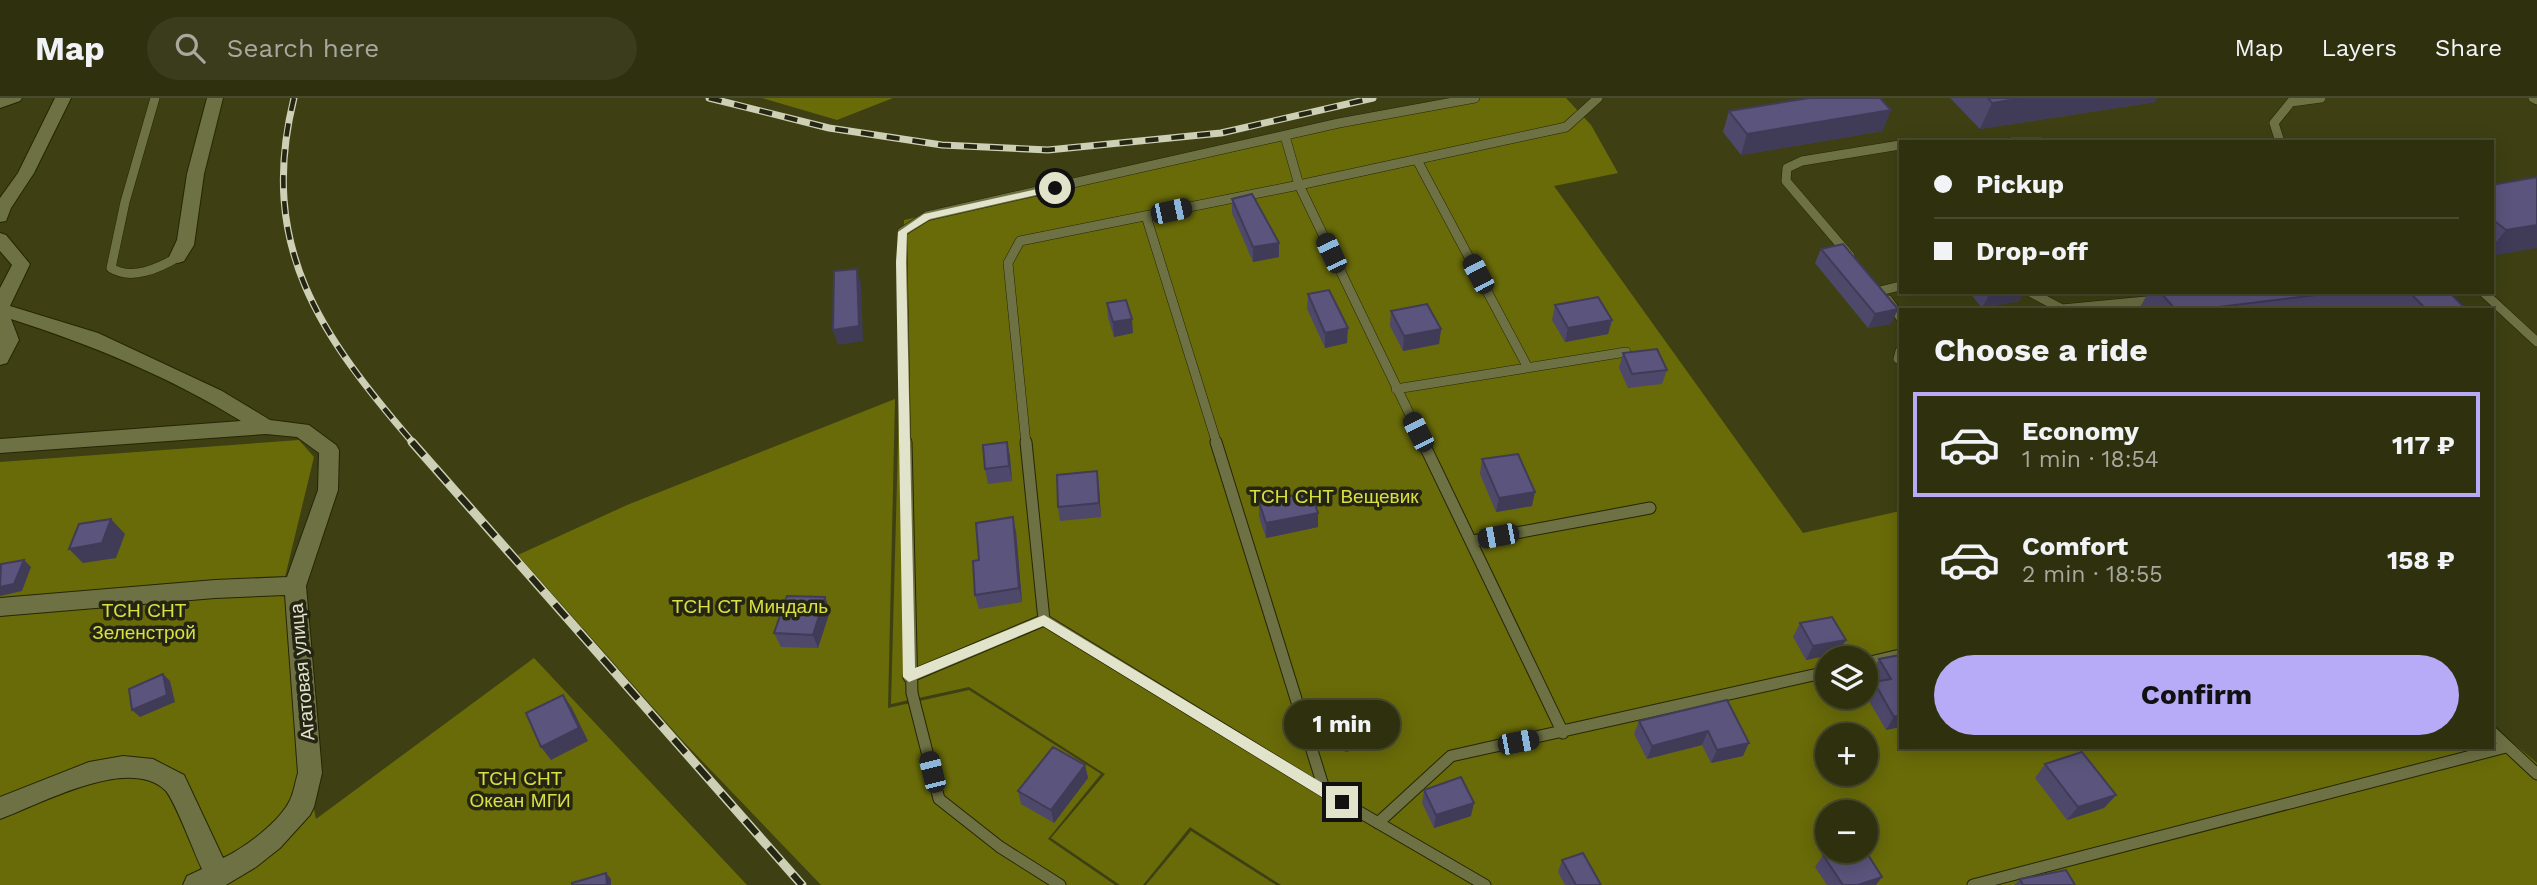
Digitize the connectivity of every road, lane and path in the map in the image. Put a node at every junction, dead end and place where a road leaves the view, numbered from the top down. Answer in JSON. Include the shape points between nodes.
{"nodes":[{"id":1,"x":15,"y":98,"type":"edge"},
{"id":2,"x":63,"y":98,"type":"edge"},
{"id":3,"x":156,"y":98,"type":"edge"},
{"id":4,"x":215,"y":98,"type":"edge"},
{"id":5,"x":1475,"y":98,"type":"edge"},
{"id":6,"x":1598,"y":98,"type":"edge"},
{"id":7,"x":2321,"y":98,"type":"edge"},
{"id":8,"x":0,"y":103,"type":"edge"},
{"id":9,"x":1285,"y":136,"type":"junction"},
{"id":10,"x":2279,"y":140,"type":"edge"},
{"id":11,"x":1899,"y":145,"type":"edge"},
{"id":12,"x":1417,"y":160,"type":"junction"},
{"id":13,"x":1298,"y":185,"type":"junction"},
{"id":14,"x":1,"y":211,"type":"edge"},
{"id":15,"x":1146,"y":216,"type":"junction"},
{"id":16,"x":0,"y":239,"type":"edge"},
{"id":17,"x":178,"y":257,"type":"joint"},
{"id":18,"x":1854,"y":260,"type":"edge"},
{"id":19,"x":1871,"y":280,"type":"edge"},
{"id":20,"x":1899,"y":286,"type":"edge"},
{"id":21,"x":1880,"y":291,"type":"junction"},
{"id":22,"x":2034,"y":294,"type":"edge"},
{"id":23,"x":2158,"y":294,"type":"edge"},
{"id":24,"x":2485,"y":294,"type":"edge"},
{"id":25,"x":2060,"y":308,"type":"edge"},
{"id":26,"x":2073,"y":308,"type":"edge"},
{"id":27,"x":0,"y":309,"type":"edge"},
{"id":28,"x":1899,"y":316,"type":"edge"},
{"id":29,"x":2537,"y":342,"type":"edge"},
{"id":30,"x":1626,"y":352,"type":"edge"},
{"id":31,"x":0,"y":358,"type":"edge"},
{"id":32,"x":1527,"y":366,"type":"junction"},
{"id":33,"x":1396,"y":389,"type":"junction"},
{"id":34,"x":266,"y":427,"type":"junction"},
{"id":35,"x":0,"y":446,"type":"edge"},
{"id":36,"x":1650,"y":508,"type":"dead end"},
{"id":37,"x":1473,"y":541,"type":"junction"},
{"id":38,"x":295,"y":586,"type":"junction"},
{"id":39,"x":0,"y":607,"type":"edge"},
{"id":40,"x":1044,"y":620,"type":"junction"},
{"id":41,"x":1899,"y":655,"type":"edge"},
{"id":42,"x":1878,"y":660,"type":"edge"},
{"id":43,"x":1815,"y":675,"type":"edge"},
{"id":44,"x":909,"y":677,"type":"junction"},
{"id":45,"x":1563,"y":733,"type":"junction"},
{"id":46,"x":2494,"y":734,"type":"edge"},
{"id":47,"x":2507,"y":747,"type":"junction"},
{"id":48,"x":2537,"y":774,"type":"edge"},
{"id":49,"x":1325,"y":792,"type":"junction"},
{"id":50,"x":0,"y":808,"type":"edge"},
{"id":51,"x":1378,"y":823,"type":"junction"},
{"id":52,"x":207,"y":881,"type":"edge"},
{"id":53,"x":1060,"y":885,"type":"edge"},
{"id":54,"x":1485,"y":885,"type":"edge"},
{"id":55,"x":1973,"y":885,"type":"edge"}],
"edges":[{"from":1,"to":8,"type":"street"},
{"from":2,"to":14,"type":"street","via":[[26,173]]},
{"from":3,"to":17,"type":"lane","via":[[111,268],[127,274]]},
{"from":4,"to":17,"type":"street","via":[[190,199],[185,248]]},
{"from":5,"to":9,"type":"lane"},
{"from":6,"to":12,"type":"lane","via":[[1566,127]]},
{"from":7,"to":10,"type":"lane","via":[[2291,102],[2274,124]]},
{"from":9,"to":13,"type":"lane"},
{"from":9,"to":44,"type":"lane","via":[[927,216],[902,232]]},
{"from":11,"to":18,"type":"lane","via":[[1802,161],[1787,168],[1786,181]]},
{"from":12,"to":13,"type":"lane"},
{"from":12,"to":32,"type":"lane"},
{"from":13,"to":15,"type":"lane"},
{"from":13,"to":33,"type":"lane"},
{"from":15,"to":40,"type":"lane","via":[[1020,241],[1009,263]]},
{"from":15,"to":49,"type":"lane"},
{"from":16,"to":27,"type":"street","via":[[21,264]]},
{"from":19,"to":21,"type":"lane"},
{"from":20,"to":21,"type":"lane"},
{"from":21,"to":28,"type":"lane"},
{"from":22,"to":25,"type":"lane"},
{"from":23,"to":26,"type":"lane","via":[[2164,300]]},
{"from":24,"to":29,"type":"lane"},
{"from":27,"to":31,"type":"street","via":[[9,340]]},
{"from":27,"to":34,"type":"street","via":[[90,338],[215,396]]},
{"from":30,"to":32,"type":"lane"},
{"from":32,"to":33,"type":"lane"},
{"from":33,"to":37,"type":"lane"},
{"from":34,"to":35,"type":"street","name":"Агатовая улица"},
{"from":34,"to":38,"type":"street","name":"Агатовая улица","via":[[302,430],[329,450],[328,490]]},
{"from":36,"to":37,"type":"lane"},
{"from":37,"to":45,"type":"lane"},
{"from":38,"to":39,"type":"street"},
{"from":38,"to":52,"type":"street","name":"Агатовая улица","via":[[310,773],[301,807],[247,859]]},
{"from":40,"to":44,"type":"lane"},
{"from":40,"to":49,"type":"lane"},
{"from":41,"to":42,"type":"lane"},
{"from":43,"to":45,"type":"lane"},
{"from":44,"to":53,"type":"lane","via":[[939,799],[1000,847]]},
{"from":45,"to":51,"type":"lane","via":[[1451,756]]},
{"from":46,"to":47,"type":"lane"},
{"from":47,"to":48,"type":"lane"},
{"from":47,"to":55,"type":"lane"},
{"from":49,"to":51,"type":"lane"},
{"from":50,"to":52,"type":"street","via":[[89,773],[123,767],[153,770],[175,783]]},
{"from":51,"to":54,"type":"lane"}]}
